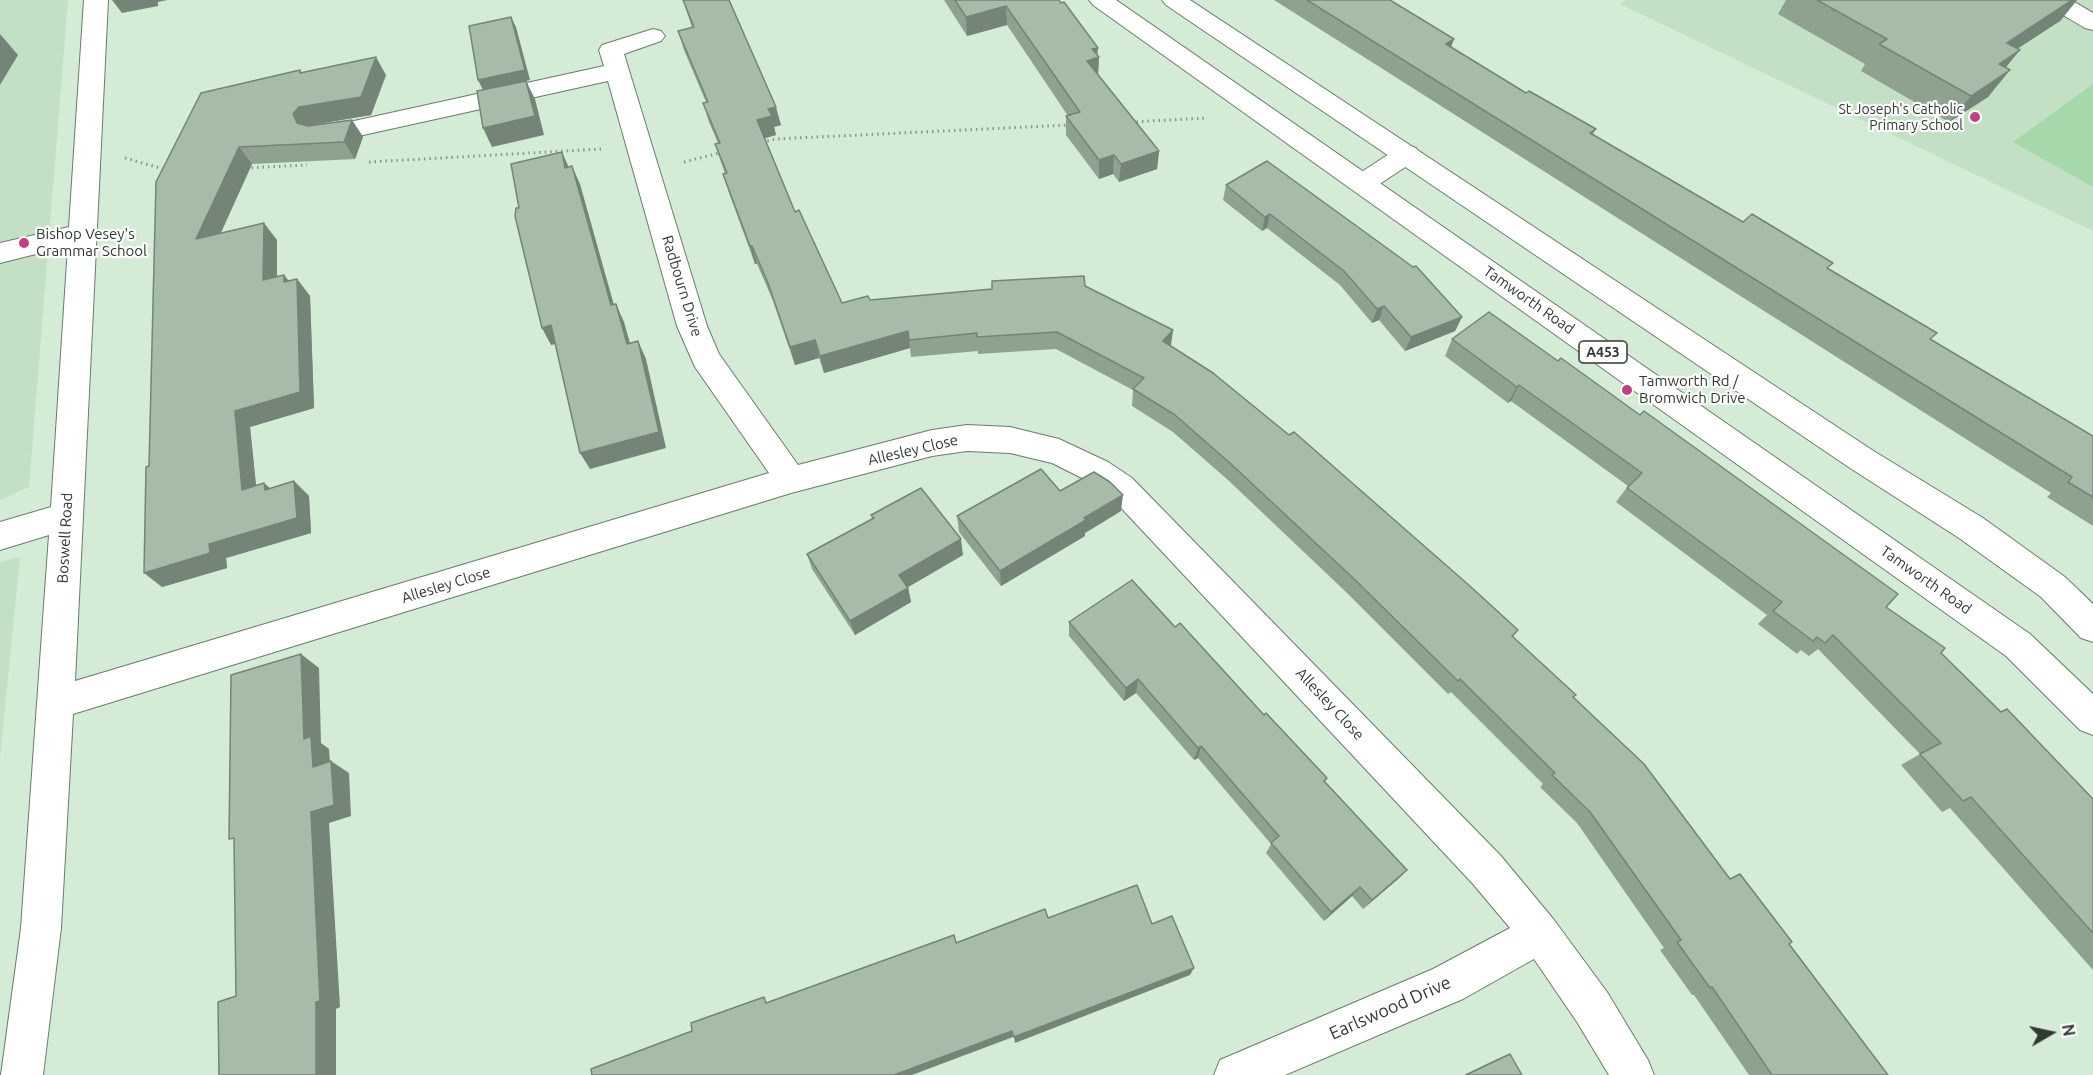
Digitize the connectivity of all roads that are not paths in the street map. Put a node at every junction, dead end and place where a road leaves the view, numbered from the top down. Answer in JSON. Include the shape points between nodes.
{"nodes":[{"id":1,"x":96,"y":0,"type":"edge"},
{"id":2,"x":1101,"y":0,"type":"edge"},
{"id":3,"x":1174,"y":0,"type":"edge"},
{"id":4,"x":2054,"y":0,"type":"edge"},
{"id":5,"x":2093,"y":23,"type":"edge"},
{"id":6,"x":652,"y":36,"type":"dead end"},
{"id":7,"x":618,"y":71,"type":"junction"},
{"id":8,"x":320,"y":133,"type":"edge"},
{"id":9,"x":1407,"y":154,"type":"junction"},
{"id":10,"x":1363,"y":183,"type":"junction"},
{"id":11,"x":83,"y":233,"type":"junction"},
{"id":12,"x":0,"y":253,"type":"edge"},
{"id":13,"x":791,"y":480,"type":"junction"},
{"id":14,"x":66,"y":516,"type":"junction"},
{"id":15,"x":0,"y":536,"type":"edge"},
{"id":16,"x":2093,"y":627,"type":"edge"},
{"id":17,"x":56,"y":703,"type":"junction"},
{"id":18,"x":2093,"y":718,"type":"edge"},
{"id":19,"x":1540,"y":934,"type":"junction"},
{"id":20,"x":22,"y":1075,"type":"edge"},
{"id":21,"x":1235,"y":1075,"type":"edge"},
{"id":22,"x":1633,"y":1075,"type":"edge"}],
"edges":[{"from":1,"to":11,"type":"street","name":"Boswell Road"},
{"from":2,"to":10,"type":"street","name":"Tamworth Road","number":"A453"},
{"from":3,"to":9,"type":"street"},
{"from":4,"to":5,"type":"street"},
{"from":6,"to":7,"type":"street","name":"Radbourn Drive","via":[[611,50]]},
{"from":7,"to":8,"type":"street","via":[[354,129]]},
{"from":7,"to":13,"type":"street","name":"Radbourn Drive","via":[[692,326],[706,359]]},
{"from":9,"to":10,"type":"street"},
{"from":9,"to":16,"type":"street","via":[[1861,459],[1971,528],[2053,588]]},
{"from":10,"to":18,"type":"street","name":"Tamworth Road","number":"A453","via":[[2018,645]]},
{"from":11,"to":12,"type":"street"},
{"from":11,"to":14,"type":"street","name":"Boswell Road"},
{"from":13,"to":17,"type":"street","name":"Allesley Close"},
{"from":13,"to":19,"type":"street","name":"Allesley Close","via":[[932,443],[967,438],[1010,440],[1059,452],[1097,471],[1147,512],[1487,870]]},
{"from":14,"to":15,"type":"street"},
{"from":14,"to":17,"type":"street","name":"Boswell Road"},
{"from":17,"to":20,"type":"street","name":"Boswell Road","via":[[41,928]]},
{"from":19,"to":21,"type":"street","name":"Earlswood Drive","via":[[1448,984]]},
{"from":19,"to":22,"type":"street","name":"Allesley Close","via":[[1592,1007]]}]}
